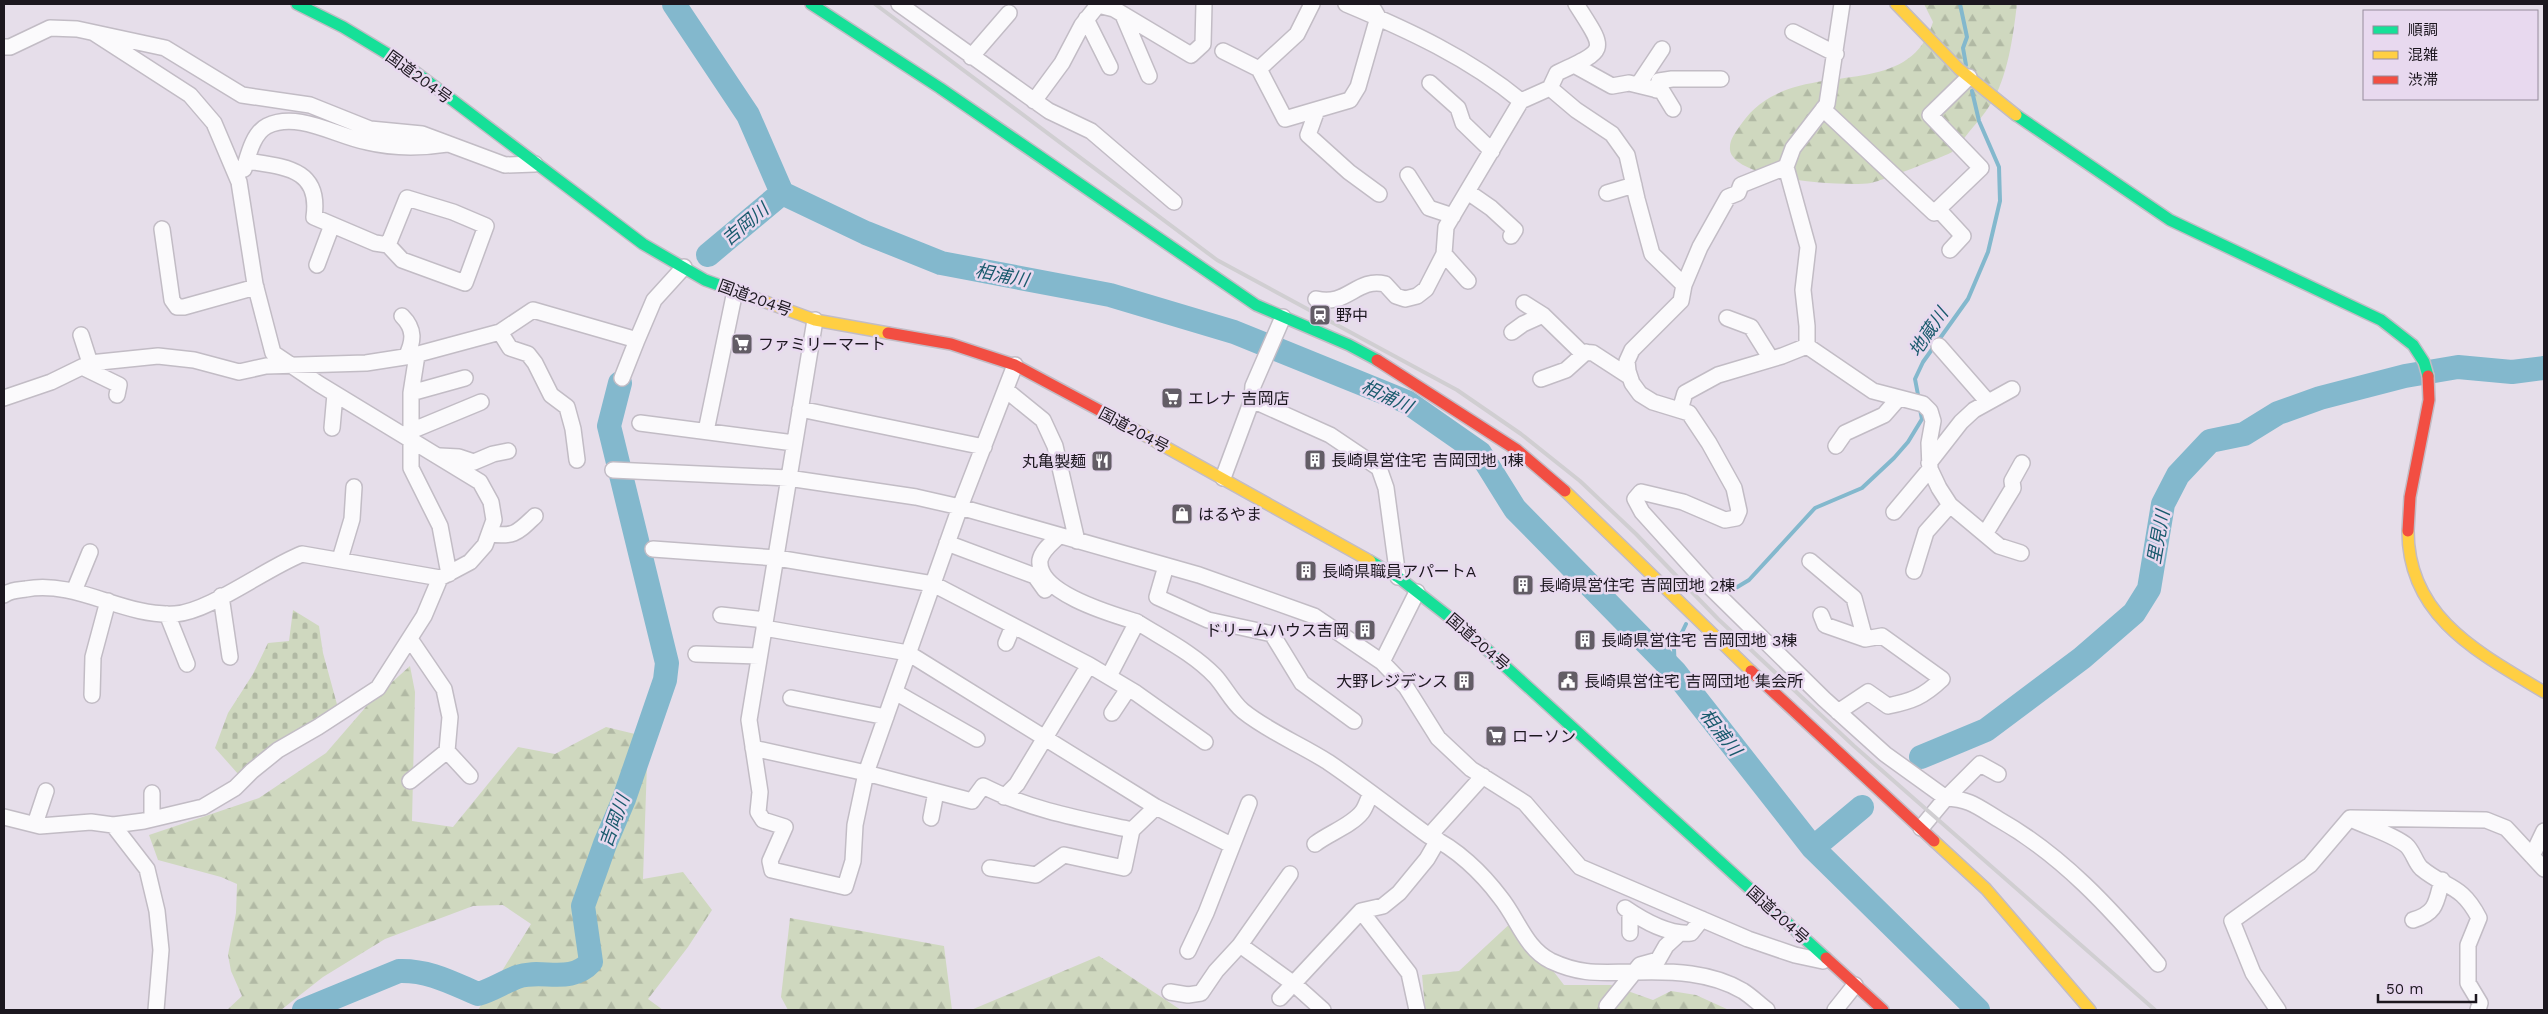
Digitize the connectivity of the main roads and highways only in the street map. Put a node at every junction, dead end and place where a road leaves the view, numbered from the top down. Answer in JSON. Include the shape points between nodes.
{"nodes":[{"id":1,"x":298,"y":4,"type":"edge"},
{"id":2,"x":811,"y":4,"type":"edge"},
{"id":3,"x":1896,"y":4,"type":"edge"},
{"id":4,"x":2544,"y":692,"type":"edge"},
{"id":5,"x":1882,"y":1010,"type":"edge"},
{"id":6,"x":2090,"y":1010,"type":"edge"}],
"edges":[{"from":1,"to":5,"type":"main road","name":"国道204号","via":[[406,65],[643,244],[705,280],[815,320],[951,344],[1015,365],[1398,577],[1462,627]]},
{"from":2,"to":6,"type":"main road","via":[[940,88],[1256,305],[1349,345],[1382,363],[1517,450],[1568,493],[1723,645],[1986,889]]},
{"from":3,"to":4,"type":"main road","via":[[2000,104],[2170,220],[2373,315],[2401,332],[2427,369],[2430,392],[2409,494],[2407,537],[2414,571],[2429,605],[2458,637]]}]}
